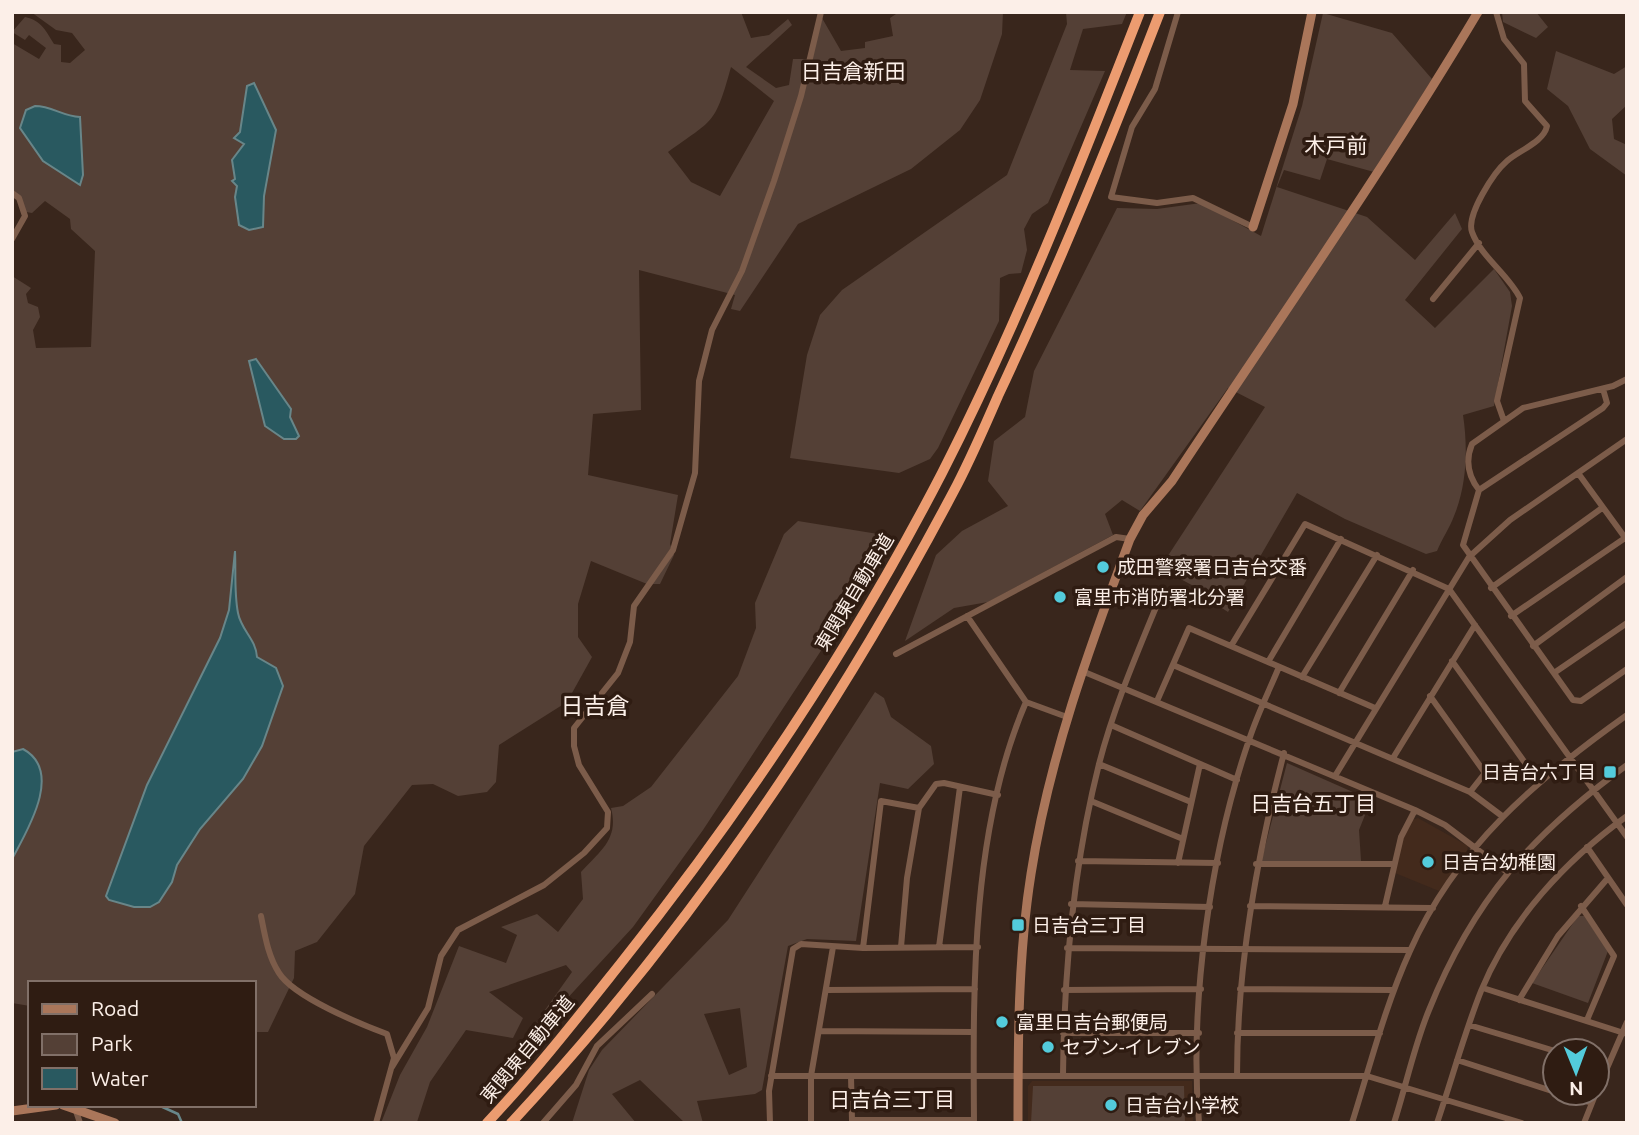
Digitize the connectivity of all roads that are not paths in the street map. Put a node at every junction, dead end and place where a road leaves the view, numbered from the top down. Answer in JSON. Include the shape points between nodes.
{"nodes":[{"id":1,"x":821,"y":12,"type":"edge"},
{"id":2,"x":1140,"y":12,"type":"edge"},
{"id":3,"x":1160,"y":12,"type":"edge"},
{"id":4,"x":1178,"y":12,"type":"edge"},
{"id":5,"x":1312,"y":12,"type":"edge"},
{"id":6,"x":1478,"y":12,"type":"edge"},
{"id":7,"x":1496,"y":12,"type":"edge"},
{"id":8,"x":12,"y":193,"type":"edge"},
{"id":9,"x":1253,"y":227,"type":"joint"},
{"id":10,"x":12,"y":239,"type":"edge"},
{"id":11,"x":1479,"y":243,"type":"junction"},
{"id":12,"x":1433,"y":299,"type":"dead end"},
{"id":13,"x":1627,"y":379,"type":"edge"},
{"id":14,"x":1603,"y":389,"type":"junction"},
{"id":15,"x":1504,"y":421,"type":"junction"},
{"id":16,"x":1627,"y":439,"type":"edge"},
{"id":17,"x":1578,"y":472,"type":"junction"},
{"id":18,"x":1479,"y":490,"type":"junction"},
{"id":19,"x":1602,"y":508,"type":"junction"},
{"id":20,"x":1341,"y":539,"type":"junction"},
{"id":21,"x":1626,"y":539,"type":"edge"},
{"id":22,"x":1130,"y":540,"type":"junction"},
{"id":23,"x":1377,"y":555,"type":"junction"},
{"id":24,"x":1469,"y":557,"type":"junction"},
{"id":25,"x":1413,"y":570,"type":"junction"},
{"id":26,"x":1627,"y":577,"type":"edge"},
{"id":27,"x":1492,"y":588,"type":"junction"},
{"id":28,"x":1449,"y":589,"type":"junction"},
{"id":29,"x":1178,"y":602,"type":"dead end"},
{"id":30,"x":967,"y":616,"type":"junction"},
{"id":31,"x":1511,"y":616,"type":"junction"},
{"id":32,"x":1627,"y":623,"type":"edge"},
{"id":33,"x":1475,"y":625,"type":"junction"},
{"id":34,"x":1231,"y":646,"type":"junction"},
{"id":35,"x":1533,"y":646,"type":"junction"},
{"id":36,"x":896,"y":654,"type":"dead end"},
{"id":37,"x":1452,"y":661,"type":"junction"},
{"id":38,"x":1268,"y":662,"type":"junction"},
{"id":39,"x":1173,"y":664,"type":"junction"},
{"id":40,"x":1279,"y":667,"type":"junction"},
{"id":41,"x":1627,"y":668,"type":"edge"},
{"id":42,"x":1082,"y":671,"type":"junction"},
{"id":43,"x":1554,"y":673,"type":"junction"},
{"id":44,"x":1302,"y":677,"type":"junction"},
{"id":45,"x":1124,"y":686,"type":"junction"},
{"id":46,"x":1339,"y":693,"type":"junction"},
{"id":47,"x":1430,"y":696,"type":"junction"},
{"id":48,"x":1157,"y":701,"type":"junction"},
{"id":49,"x":1027,"y":702,"type":"junction"},
{"id":50,"x":1264,"y":704,"type":"junction"},
{"id":51,"x":1375,"y":708,"type":"junction"},
{"id":52,"x":1627,"y":715,"type":"edge"},
{"id":53,"x":1067,"y":717,"type":"junction"},
{"id":54,"x":1111,"y":725,"type":"junction"},
{"id":55,"x":1249,"y":739,"type":"junction"},
{"id":56,"x":1355,"y":740,"type":"junction"},
{"id":57,"x":1284,"y":753,"type":"junction"},
{"id":58,"x":1568,"y":757,"type":"junction"},
{"id":59,"x":1393,"y":758,"type":"junction"},
{"id":60,"x":1100,"y":764,"type":"junction"},
{"id":61,"x":1200,"y":764,"type":"junction"},
{"id":62,"x":1627,"y":765,"type":"edge"},
{"id":63,"x":1335,"y":776,"type":"junction"},
{"id":64,"x":1237,"y":780,"type":"junction"},
{"id":65,"x":1538,"y":781,"type":"junction"},
{"id":66,"x":960,"y":787,"type":"junction"},
{"id":67,"x":1592,"y":789,"type":"junction"},
{"id":68,"x":1470,"y":792,"type":"junction"},
{"id":69,"x":998,"y":795,"type":"junction"},
{"id":70,"x":1091,"y":801,"type":"junction"},
{"id":71,"x":1191,"y":802,"type":"junction"},
{"id":72,"x":919,"y":808,"type":"junction"},
{"id":73,"x":1415,"y":810,"type":"junction"},
{"id":74,"x":1502,"y":816,"type":"junction"},
{"id":75,"x":1627,"y":816,"type":"edge"},
{"id":76,"x":1617,"y":823,"type":"junction"},
{"id":77,"x":1627,"y":837,"type":"edge"},
{"id":78,"x":1183,"y":839,"type":"junction"},
{"id":79,"x":1476,"y":846,"type":"junction"},
{"id":80,"x":1587,"y":847,"type":"junction"},
{"id":81,"x":1078,"y":861,"type":"junction"},
{"id":82,"x":1178,"y":863,"type":"junction"},
{"id":83,"x":1218,"y":863,"type":"junction"},
{"id":84,"x":1256,"y":864,"type":"junction"},
{"id":85,"x":1393,"y":864,"type":"junction"},
{"id":86,"x":1507,"y":872,"type":"junction"},
{"id":87,"x":1608,"y":878,"type":"junction"},
{"id":88,"x":1071,"y":904,"type":"junction"},
{"id":89,"x":1627,"y":905,"type":"edge"},
{"id":90,"x":1250,"y":906,"type":"junction"},
{"id":91,"x":1385,"y":906,"type":"junction"},
{"id":92,"x":1581,"y":906,"type":"junction"},
{"id":93,"x":1210,"y":907,"type":"junction"},
{"id":94,"x":1433,"y":908,"type":"junction"},
{"id":95,"x":261,"y":916,"type":"dead end"},
{"id":96,"x":833,"y":947,"type":"junction"},
{"id":97,"x":901,"y":947,"type":"junction"},
{"id":98,"x":939,"y":947,"type":"junction"},
{"id":99,"x":978,"y":947,"type":"junction"},
{"id":100,"x":863,"y":948,"type":"junction"},
{"id":101,"x":1067,"y":948,"type":"junction"},
{"id":102,"x":1205,"y":948,"type":"junction"},
{"id":103,"x":1245,"y":948,"type":"junction"},
{"id":104,"x":1410,"y":950,"type":"junction"},
{"id":105,"x":1483,"y":988,"type":"junction"},
{"id":106,"x":975,"y":989,"type":"junction"},
{"id":107,"x":1201,"y":989,"type":"junction"},
{"id":108,"x":1240,"y":989,"type":"junction"},
{"id":109,"x":827,"y":990,"type":"junction"},
{"id":110,"x":1064,"y":990,"type":"junction"},
{"id":111,"x":1394,"y":990,"type":"junction"},
{"id":112,"x":652,"y":994,"type":"dead end"},
{"id":113,"x":1519,"y":1000,"type":"junction"},
{"id":114,"x":1587,"y":1020,"type":"junction"},
{"id":115,"x":1627,"y":1022,"type":"edge"},
{"id":116,"x":1469,"y":1025,"type":"junction"},
{"id":117,"x":819,"y":1031,"type":"junction"},
{"id":118,"x":973,"y":1032,"type":"junction"},
{"id":119,"x":1063,"y":1033,"type":"junction"},
{"id":120,"x":1199,"y":1033,"type":"junction"},
{"id":121,"x":1237,"y":1033,"type":"junction"},
{"id":122,"x":1380,"y":1033,"type":"junction"},
{"id":123,"x":1624,"y":1034,"type":"edge"},
{"id":124,"x":1541,"y":1047,"type":"edge"},
{"id":125,"x":1457,"y":1060,"type":"junction"},
{"id":126,"x":1611,"y":1060,"type":"edge"},
{"id":127,"x":393,"y":1067,"type":"junction"},
{"id":128,"x":973,"y":1075,"type":"junction"},
{"id":129,"x":1018,"y":1075,"type":"junction"},
{"id":130,"x":1063,"y":1075,"type":"junction"},
{"id":131,"x":771,"y":1076,"type":"junction"},
{"id":132,"x":811,"y":1076,"type":"junction"},
{"id":133,"x":851,"y":1076,"type":"junction"},
{"id":134,"x":1199,"y":1076,"type":"junction"},
{"id":135,"x":1237,"y":1076,"type":"junction"},
{"id":136,"x":1367,"y":1076,"type":"junction"},
{"id":137,"x":1405,"y":1087,"type":"junction"},
{"id":138,"x":1541,"y":1087,"type":"edge"},
{"id":139,"x":1446,"y":1098,"type":"junction"},
{"id":140,"x":41,"y":1107,"type":"edge"},
{"id":141,"x":71,"y":1107,"type":"edge"},
{"id":142,"x":75,"y":1108,"type":"junction"},
{"id":143,"x":12,"y":1111,"type":"edge"},
{"id":144,"x":852,"y":1121,"type":"edge"},
{"id":145,"x":974,"y":1121,"type":"edge"},
{"id":146,"x":80,"y":1123,"type":"edge"},
{"id":147,"x":116,"y":1123,"type":"edge"},
{"id":148,"x":376,"y":1123,"type":"edge"},
{"id":149,"x":487,"y":1123,"type":"edge"},
{"id":150,"x":510,"y":1123,"type":"edge"},
{"id":151,"x":543,"y":1123,"type":"edge"},
{"id":152,"x":770,"y":1123,"type":"edge"},
{"id":153,"x":811,"y":1123,"type":"edge"},
{"id":154,"x":1018,"y":1123,"type":"edge"},
{"id":155,"x":1199,"y":1123,"type":"edge"},
{"id":156,"x":1352,"y":1123,"type":"edge"},
{"id":157,"x":1394,"y":1123,"type":"edge"},
{"id":158,"x":1437,"y":1123,"type":"edge"},
{"id":159,"x":1521,"y":1123,"type":"edge"}],
"edges":[{"from":1,"to":127,"type":"street","via":[[774,181],[742,271],[712,330],[699,381],[695,473],[673,550],[634,606],[630,642],[618,673],[574,727],[579,765],[608,812],[607,828],[544,885],[457,930],[441,956],[428,1008]]},
{"from":2,"to":149,"type":"highway","name":"東関東自動車道","via":[[983,389],[870,604],[752,790],[693,873]]},
{"from":3,"to":150,"type":"highway","name":"東関東自動車道","via":[[1035,318],[958,483],[875,631],[776,789],[709,883],[573,1054]]},
{"from":4,"to":9,"type":"street","via":[[1155,89],[1132,127],[1111,197],[1157,203],[1193,198]]},
{"from":5,"to":9,"type":"street","via":[[1293,104]]},
{"from":6,"to":22,"type":"street","via":[[1337,237]]},
{"from":7,"to":11,"type":"street","via":[[1504,39],[1524,64],[1525,101],[1547,126],[1544,134],[1505,162],[1473,210],[1471,231]]},
{"from":8,"to":10,"type":"street","via":[[19,198],[25,216]]},
{"from":11,"to":12,"type":"street"},
{"from":11,"to":15,"type":"street","via":[[1520,298],[1497,401]]},
{"from":13,"to":14,"type":"street"},
{"from":14,"to":15,"type":"street","via":[[1523,408]]},
{"from":14,"to":18,"type":"street","via":[[1607,404],[1603,408]]},
{"from":15,"to":18,"type":"street","via":[[1472,444],[1468,454],[1469,471]]},
{"from":16,"to":17,"type":"street"},
{"from":17,"to":19,"type":"street"},
{"from":17,"to":24,"type":"street","via":[[1510,520]]},
{"from":18,"to":24,"type":"street","via":[[1463,545]]},
{"from":19,"to":21,"type":"street"},
{"from":19,"to":27,"type":"street"},
{"from":20,"to":23,"type":"street"},
{"from":20,"to":34,"type":"street","via":[[1305,524]]},
{"from":20,"to":38,"type":"street"},
{"from":21,"to":31,"type":"street"},
{"from":22,"to":30,"type":"street","via":[[1116,537]]},
{"from":22,"to":42,"type":"street"},
{"from":23,"to":25,"type":"street"},
{"from":23,"to":44,"type":"street"},
{"from":24,"to":27,"type":"street"},
{"from":24,"to":28,"type":"street"},
{"from":25,"to":28,"type":"street"},
{"from":25,"to":46,"type":"street"},
{"from":26,"to":35,"type":"street"},
{"from":27,"to":31,"type":"street"},
{"from":28,"to":33,"type":"street"},
{"from":28,"to":51,"type":"street"},
{"from":29,"to":45,"type":"street","via":[[1161,595]]},
{"from":30,"to":36,"type":"street"},
{"from":30,"to":49,"type":"street"},
{"from":31,"to":35,"type":"street"},
{"from":32,"to":43,"type":"street"},
{"from":33,"to":37,"type":"street"},
{"from":33,"to":58,"type":"street"},
{"from":34,"to":38,"type":"street"},
{"from":34,"to":39,"type":"street","via":[[1189,628]]},
{"from":35,"to":43,"type":"street"},
{"from":37,"to":47,"type":"street"},
{"from":37,"to":65,"type":"street"},
{"from":38,"to":40,"type":"street"},
{"from":39,"to":48,"type":"street"},
{"from":39,"to":50,"type":"street"},
{"from":40,"to":44,"type":"street"},
{"from":40,"to":50,"type":"street"},
{"from":41,"to":43,"type":"street","via":[[1577,702]]},
{"from":42,"to":45,"type":"street"},
{"from":42,"to":53,"type":"street"},
{"from":44,"to":46,"type":"street"},
{"from":45,"to":48,"type":"street"},
{"from":45,"to":54,"type":"street"},
{"from":46,"to":51,"type":"street"},
{"from":47,"to":59,"type":"street"},
{"from":47,"to":68,"type":"street","via":[[1485,773]]},
{"from":48,"to":55,"type":"street"},
{"from":49,"to":53,"type":"street"},
{"from":49,"to":69,"type":"street"},
{"from":50,"to":55,"type":"street"},
{"from":50,"to":56,"type":"street"},
{"from":51,"to":56,"type":"street"},
{"from":52,"to":58,"type":"street"},
{"from":53,"to":129,"type":"street","via":[[1031,875],[1020,986]]},
{"from":54,"to":60,"type":"street"},
{"from":54,"to":61,"type":"street"},
{"from":55,"to":57,"type":"street"},
{"from":55,"to":64,"type":"street"},
{"from":56,"to":59,"type":"street"},
{"from":56,"to":63,"type":"street"},
{"from":57,"to":63,"type":"street"},
{"from":57,"to":84,"type":"street"},
{"from":58,"to":65,"type":"street"},
{"from":58,"to":67,"type":"street"},
{"from":59,"to":68,"type":"street"},
{"from":60,"to":70,"type":"street"},
{"from":60,"to":71,"type":"street"},
{"from":61,"to":64,"type":"street"},
{"from":61,"to":71,"type":"street"},
{"from":62,"to":67,"type":"street"},
{"from":63,"to":73,"type":"street"},
{"from":64,"to":83,"type":"street"},
{"from":65,"to":74,"type":"street"},
{"from":66,"to":69,"type":"street"},
{"from":66,"to":72,"type":"street","via":[[936,784]]},
{"from":66,"to":98,"type":"street"},
{"from":67,"to":76,"type":"street"},
{"from":67,"to":86,"type":"street","via":[[1552,822]]},
{"from":68,"to":74,"type":"street"},
{"from":69,"to":99,"type":"street","via":[[984,872]]},
{"from":70,"to":78,"type":"street"},
{"from":70,"to":81,"type":"street"},
{"from":71,"to":78,"type":"street"},
{"from":72,"to":97,"type":"street"},
{"from":72,"to":100,"type":"street","via":[[881,800]]},
{"from":73,"to":79,"type":"street"},
{"from":73,"to":85,"type":"street"},
{"from":74,"to":79,"type":"street"},
{"from":75,"to":76,"type":"street"},
{"from":76,"to":77,"type":"street"},
{"from":76,"to":80,"type":"street"},
{"from":78,"to":82,"type":"street"},
{"from":79,"to":86,"type":"street"},
{"from":79,"to":94,"type":"street"},
{"from":80,"to":87,"type":"street"},
{"from":80,"to":105,"type":"street","via":[[1539,898],[1500,954]]},
{"from":81,"to":82,"type":"street"},
{"from":81,"to":88,"type":"street"},
{"from":82,"to":83,"type":"street"},
{"from":83,"to":93,"type":"street"},
{"from":84,"to":85,"type":"street"},
{"from":84,"to":90,"type":"street"},
{"from":85,"to":91,"type":"street"},
{"from":86,"to":137,"type":"street","via":[[1447,968],[1427,1013]]},
{"from":87,"to":89,"type":"street"},
{"from":87,"to":92,"type":"street"},
{"from":88,"to":93,"type":"street"},
{"from":88,"to":101,"type":"street"},
{"from":90,"to":91,"type":"street"},
{"from":90,"to":103,"type":"street"},
{"from":91,"to":94,"type":"street"},
{"from":92,"to":113,"type":"street"},
{"from":92,"to":114,"type":"street","via":[[1614,956]]},
{"from":93,"to":102,"type":"street"},
{"from":94,"to":104,"type":"street"},
{"from":95,"to":127,"type":"street","via":[[280,976],[334,1012],[387,1034],[393,1046]]},
{"from":96,"to":100,"type":"street"},
{"from":96,"to":109,"type":"street"},
{"from":96,"to":131,"type":"street","via":[[801,944],[793,948]]},
{"from":97,"to":98,"type":"street"},
{"from":97,"to":100,"type":"street"},
{"from":98,"to":99,"type":"street"},
{"from":99,"to":106,"type":"street"},
{"from":101,"to":102,"type":"street"},
{"from":101,"to":110,"type":"street"},
{"from":102,"to":103,"type":"street"},
{"from":102,"to":107,"type":"street"},
{"from":103,"to":104,"type":"street"},
{"from":103,"to":108,"type":"street"},
{"from":104,"to":111,"type":"street"},
{"from":105,"to":113,"type":"street"},
{"from":105,"to":116,"type":"street"},
{"from":106,"to":109,"type":"street"},
{"from":106,"to":118,"type":"street"},
{"from":107,"to":110,"type":"street"},
{"from":107,"to":120,"type":"street"},
{"from":108,"to":111,"type":"street"},
{"from":108,"to":121,"type":"street"},
{"from":109,"to":117,"type":"street"},
{"from":110,"to":119,"type":"street"},
{"from":111,"to":122,"type":"street"},
{"from":112,"to":151,"type":"street","via":[[597,1046],[576,1085]]},
{"from":113,"to":114,"type":"street"},
{"from":114,"to":123,"type":"street"},
{"from":115,"to":123,"type":"street"},
{"from":116,"to":124,"type":"street"},
{"from":116,"to":125,"type":"street"},
{"from":117,"to":118,"type":"street"},
{"from":117,"to":132,"type":"street"},
{"from":118,"to":128,"type":"street"},
{"from":119,"to":120,"type":"street"},
{"from":119,"to":130,"type":"street"},
{"from":120,"to":134,"type":"street"},
{"from":121,"to":122,"type":"street"},
{"from":121,"to":135,"type":"street"},
{"from":122,"to":136,"type":"street"},
{"from":123,"to":126,"type":"street"},
{"from":125,"to":138,"type":"street"},
{"from":125,"to":139,"type":"street"},
{"from":127,"to":148,"type":"street"},
{"from":128,"to":129,"type":"street"},
{"from":128,"to":133,"type":"street"},
{"from":128,"to":145,"type":"street"},
{"from":129,"to":130,"type":"street"},
{"from":129,"to":154,"type":"street"},
{"from":130,"to":134,"type":"street"},
{"from":131,"to":132,"type":"street"},
{"from":131,"to":152,"type":"street"},
{"from":132,"to":133,"type":"street"},
{"from":132,"to":153,"type":"street"},
{"from":133,"to":144,"type":"street"},
{"from":134,"to":135,"type":"street"},
{"from":134,"to":155,"type":"street"},
{"from":135,"to":136,"type":"street"},
{"from":136,"to":137,"type":"street"},
{"from":136,"to":156,"type":"street"},
{"from":137,"to":139,"type":"street"},
{"from":137,"to":157,"type":"street"},
{"from":139,"to":158,"type":"street"},
{"from":139,"to":159,"type":"street"},
{"from":140,"to":143,"type":"street"},
{"from":141,"to":142,"type":"street"},
{"from":142,"to":146,"type":"street"},
{"from":142,"to":147,"type":"street"},
{"from":144,"to":145,"type":"street"}]}
